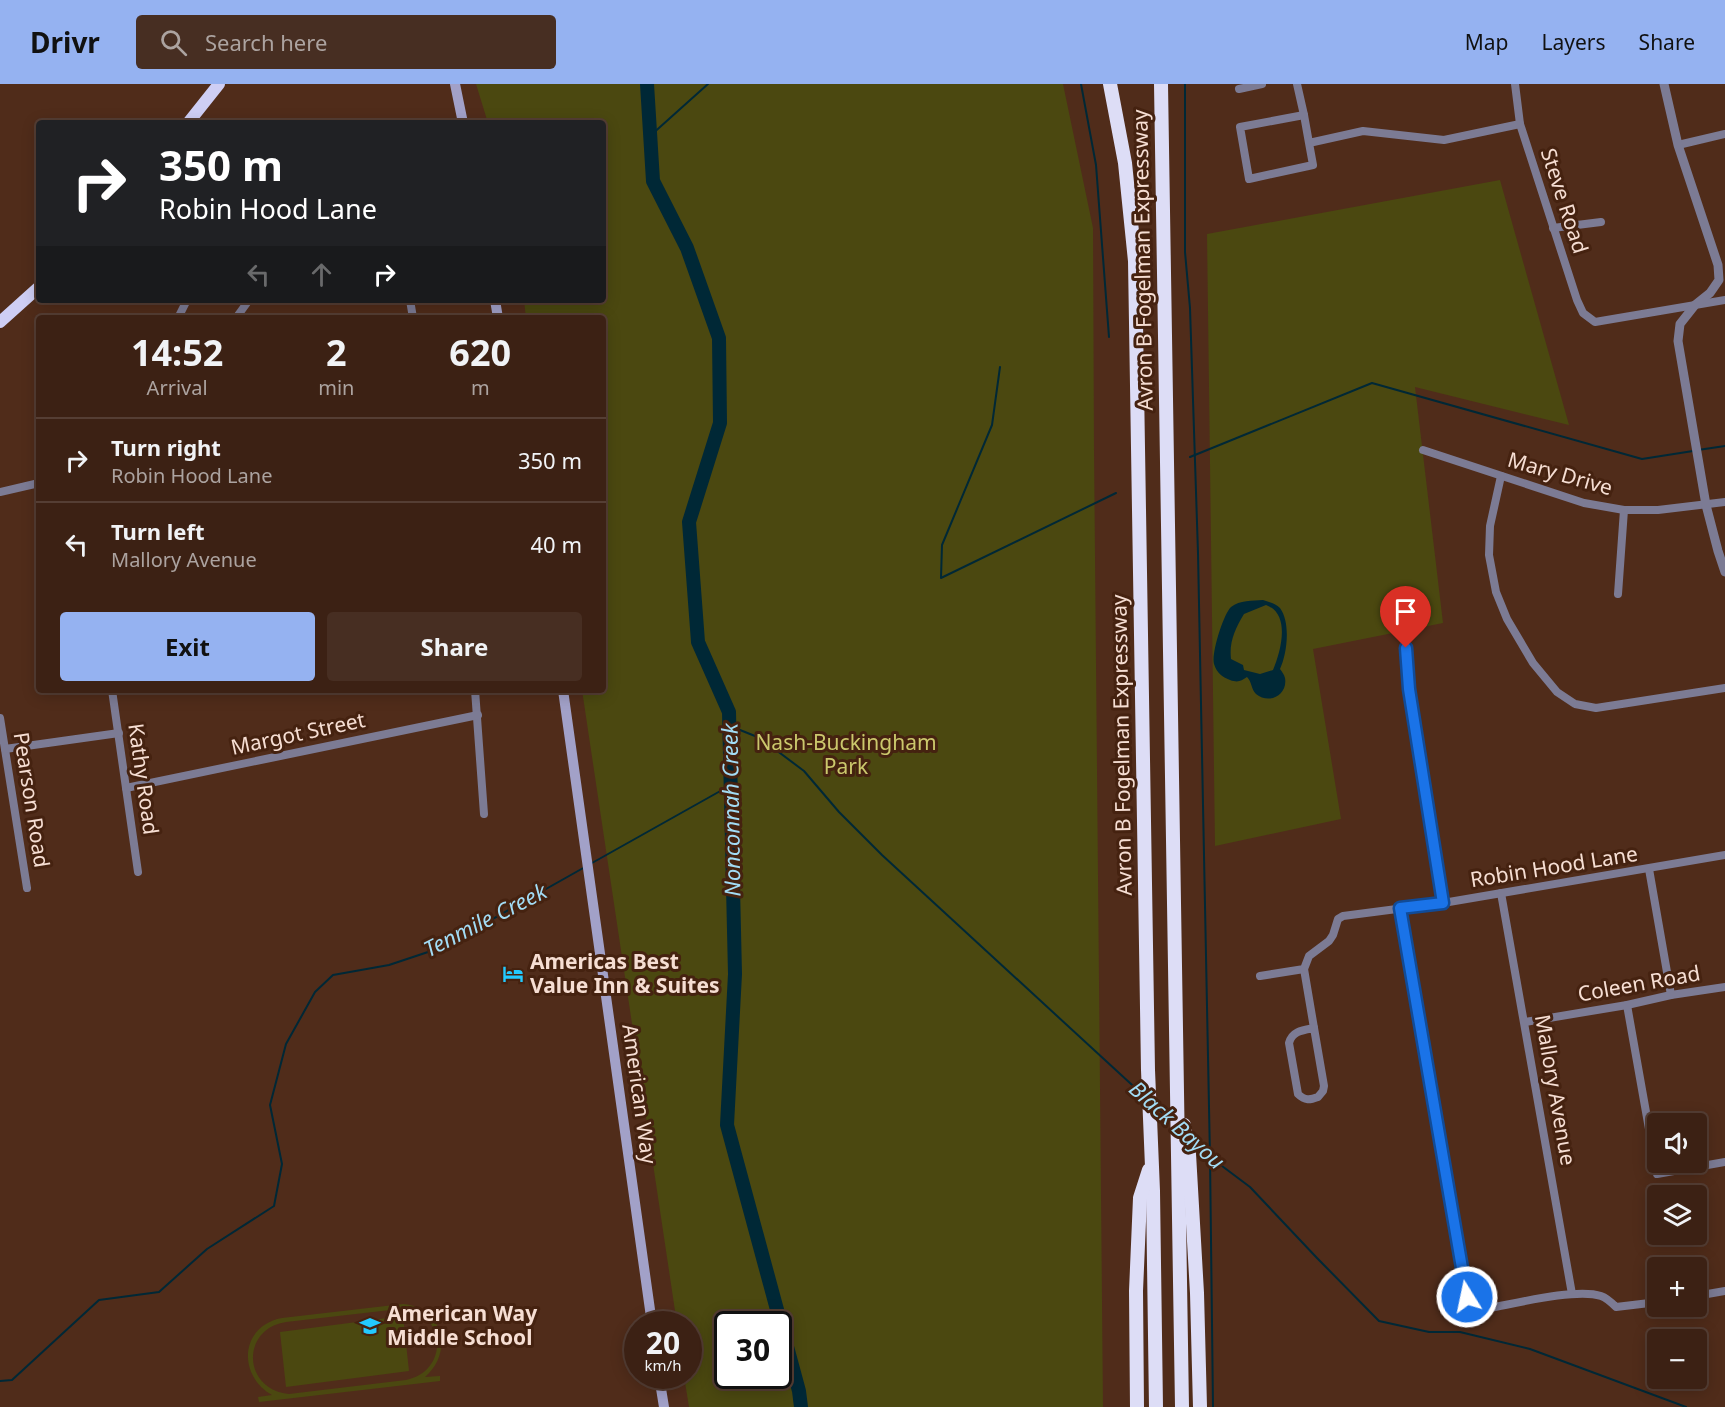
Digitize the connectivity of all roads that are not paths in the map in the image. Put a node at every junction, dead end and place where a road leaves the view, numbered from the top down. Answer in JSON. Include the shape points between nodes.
{"nodes":[{"id":1,"x":219,"y":84,"type":"edge"},
{"id":2,"x":455,"y":84,"type":"edge"},
{"id":3,"x":1110,"y":84,"type":"edge"},
{"id":4,"x":1161,"y":84,"type":"edge"},
{"id":5,"x":1262,"y":84,"type":"edge"},
{"id":6,"x":1297,"y":84,"type":"edge"},
{"id":7,"x":1515,"y":84,"type":"edge"},
{"id":8,"x":1664,"y":84,"type":"edge"},
{"id":9,"x":1239,"y":89,"type":"dead end"},
{"id":10,"x":1304,"y":115,"type":"junction"},
{"id":11,"x":190,"y":120,"type":"edge"},
{"id":12,"x":462,"y":120,"type":"edge"},
{"id":13,"x":1520,"y":124,"type":"junction"},
{"id":14,"x":1725,"y":134,"type":"edge"},
{"id":15,"x":1309,"y":143,"type":"junction"},
{"id":16,"x":1678,"y":145,"type":"junction"},
{"id":17,"x":1601,"y":222,"type":"dead end"},
{"id":18,"x":1553,"y":228,"type":"junction"},
{"id":19,"x":36,"y":289,"type":"edge"},
{"id":20,"x":1725,"y":300,"type":"edge"},
{"id":21,"x":1695,"y":305,"type":"junction"},
{"id":22,"x":0,"y":322,"type":"edge"},
{"id":23,"x":1423,"y":450,"type":"dead end"},
{"id":24,"x":1501,"y":476,"type":"junction"},
{"id":25,"x":36,"y":484,"type":"edge"},
{"id":26,"x":0,"y":492,"type":"edge"},
{"id":27,"x":1725,"y":502,"type":"edge"},
{"id":28,"x":1706,"y":505,"type":"junction"},
{"id":29,"x":1624,"y":510,"type":"junction"},
{"id":30,"x":1725,"y":572,"type":"edge"},
{"id":31,"x":1618,"y":594,"type":"dead end"},
{"id":32,"x":1406,"y":648,"type":"dead end"},
{"id":33,"x":1725,"y":688,"type":"edge"},
{"id":34,"x":112,"y":693,"type":"edge"},
{"id":35,"x":476,"y":693,"type":"edge"},
{"id":36,"x":563,"y":693,"type":"edge"},
{"id":37,"x":478,"y":715,"type":"junction"},
{"id":38,"x":0,"y":718,"type":"edge"},
{"id":39,"x":118,"y":733,"type":"junction"},
{"id":40,"x":5,"y":749,"type":"junction"},
{"id":41,"x":126,"y":788,"type":"junction"},
{"id":42,"x":484,"y":814,"type":"dead end"},
{"id":43,"x":1725,"y":855,"type":"edge"},
{"id":44,"x":1649,"y":869,"type":"junction"},
{"id":45,"x":138,"y":872,"type":"dead end"},
{"id":46,"x":27,"y":888,"type":"dead end"},
{"id":47,"x":1501,"y":893,"type":"junction"},
{"id":48,"x":1443,"y":903,"type":"junction"},
{"id":49,"x":1400,"y":908,"type":"junction"},
{"id":50,"x":1304,"y":969,"type":"junction"},
{"id":51,"x":1260,"y":976,"type":"dead end"},
{"id":52,"x":1725,"y":987,"type":"edge"},
{"id":53,"x":1671,"y":995,"type":"junction"},
{"id":54,"x":1627,"y":1005,"type":"junction"},
{"id":55,"x":1524,"y":1022,"type":"junction"},
{"id":56,"x":1314,"y":1028,"type":"junction"},
{"id":57,"x":1178,"y":1096,"type":"junction"},
{"id":58,"x":1151,"y":1155,"type":"junction"},
{"id":59,"x":1725,"y":1162,"type":"edge"},
{"id":60,"x":1725,"y":1291,"type":"edge"},
{"id":61,"x":1572,"y":1294,"type":"junction"},
{"id":62,"x":1707,"y":1294,"type":"edge"},
{"id":63,"x":1647,"y":1303,"type":"edge"},
{"id":64,"x":650,"y":1311,"type":"edge"},
{"id":65,"x":662,"y":1389,"type":"edge"},
{"id":66,"x":664,"y":1407,"type":"edge"},
{"id":67,"x":1137,"y":1407,"type":"edge"},
{"id":68,"x":1156,"y":1407,"type":"edge"},
{"id":69,"x":1182,"y":1407,"type":"edge"},
{"id":70,"x":1200,"y":1407,"type":"edge"}],
"edges":[{"from":1,"to":11,"type":"highway"},
{"from":2,"to":12,"type":"main road"},
{"from":3,"to":58,"type":"highway","name":"Avron B Fogelman Expressway","via":[[1124,154],[1135,261]]},
{"from":4,"to":57,"type":"highway","name":"Avron B Fogelman Expressway"},
{"from":5,"to":9,"type":"street"},
{"from":6,"to":10,"type":"street"},
{"from":7,"to":13,"type":"street","name":"Steve Road"},
{"from":8,"to":16,"type":"street"},
{"from":10,"to":15,"type":"street"},
{"from":10,"to":15,"type":"street","via":[[1240,127],[1249,179],[1313,165]]},
{"from":13,"to":15,"type":"street","via":[[1444,140],[1363,131]]},
{"from":13,"to":18,"type":"street","name":"Steve Road"},
{"from":14,"to":16,"type":"street"},
{"from":16,"to":21,"type":"street","via":[[1718,265],[1719,279]]},
{"from":17,"to":18,"type":"street"},
{"from":18,"to":21,"type":"street","name":"Steve Road","via":[[1577,300],[1583,313],[1595,322]]},
{"from":19,"to":22,"type":"highway"},
{"from":20,"to":21,"type":"street"},
{"from":21,"to":28,"type":"street","via":[[1680,324],[1678,341]]},
{"from":23,"to":24,"type":"street","name":"Mary Drive"},
{"from":24,"to":29,"type":"street","name":"Mary Drive","via":[[1584,503]]},
{"from":24,"to":33,"type":"street","via":[[1490,526],[1489,555],[1496,592],[1533,663],[1557,692],[1575,704],[1596,708]]},
{"from":25,"to":26,"type":"street"},
{"from":27,"to":28,"type":"street","name":"Mary Drive"},
{"from":28,"to":29,"type":"street","name":"Mary Drive"},
{"from":28,"to":30,"type":"street"},
{"from":29,"to":31,"type":"street"},
{"from":32,"to":48,"type":"street"},
{"from":34,"to":39,"type":"street","name":"Kathy Road"},
{"from":35,"to":37,"type":"street"},
{"from":36,"to":64,"type":"main road","name":"American Way"},
{"from":37,"to":41,"type":"street","name":"Margot Street"},
{"from":37,"to":42,"type":"street"},
{"from":38,"to":40,"type":"street","name":"Pearson Road"},
{"from":39,"to":40,"type":"street"},
{"from":39,"to":41,"type":"street","name":"Kathy Road"},
{"from":40,"to":46,"type":"street","name":"Pearson Road"},
{"from":41,"to":45,"type":"street","name":"Kathy Road"},
{"from":43,"to":44,"type":"street","name":"Robin Hood Lane"},
{"from":44,"to":47,"type":"street","name":"Robin Hood Lane"},
{"from":44,"to":53,"type":"street"},
{"from":47,"to":48,"type":"street","name":"Robin Hood Lane"},
{"from":47,"to":55,"type":"street","name":"Mallory Avenue"},
{"from":48,"to":49,"type":"street","name":"Robin Hood Lane"},
{"from":49,"to":50,"type":"street","name":"Robin Hood Lane","via":[[1338,919],[1329,941],[1309,956]]},
{"from":49,"to":61,"type":"street","via":[[1470,1304],[1490,1308]]},
{"from":50,"to":51,"type":"street"},
{"from":50,"to":56,"type":"street"},
{"from":52,"to":53,"type":"street","name":"Coleen Road"},
{"from":53,"to":54,"type":"street","name":"Coleen Road"},
{"from":54,"to":55,"type":"street","name":"Coleen Road"},
{"from":54,"to":59,"type":"street","via":[[1657,1174]]},
{"from":55,"to":61,"type":"street","name":"Mallory Avenue"},
{"from":56,"to":56,"type":"street","via":[[1295,1033],[1289,1043],[1298,1094],[1307,1100],[1318,1097],[1324,1086]]},
{"from":57,"to":69,"type":"highway","name":"Avron B Fogelman Expressway"},
{"from":57,"to":70,"type":"highway","via":[[1190,1154]]},
{"from":58,"to":67,"type":"highway","via":[[1140,1198]]},
{"from":58,"to":68,"type":"highway","name":"Avron B Fogelman Expressway"},
{"from":60,"to":62,"type":"street"},
{"from":61,"to":63,"type":"street","via":[[1603,1297],[1616,1307]]},
{"from":65,"to":66,"type":"main road"}]}
